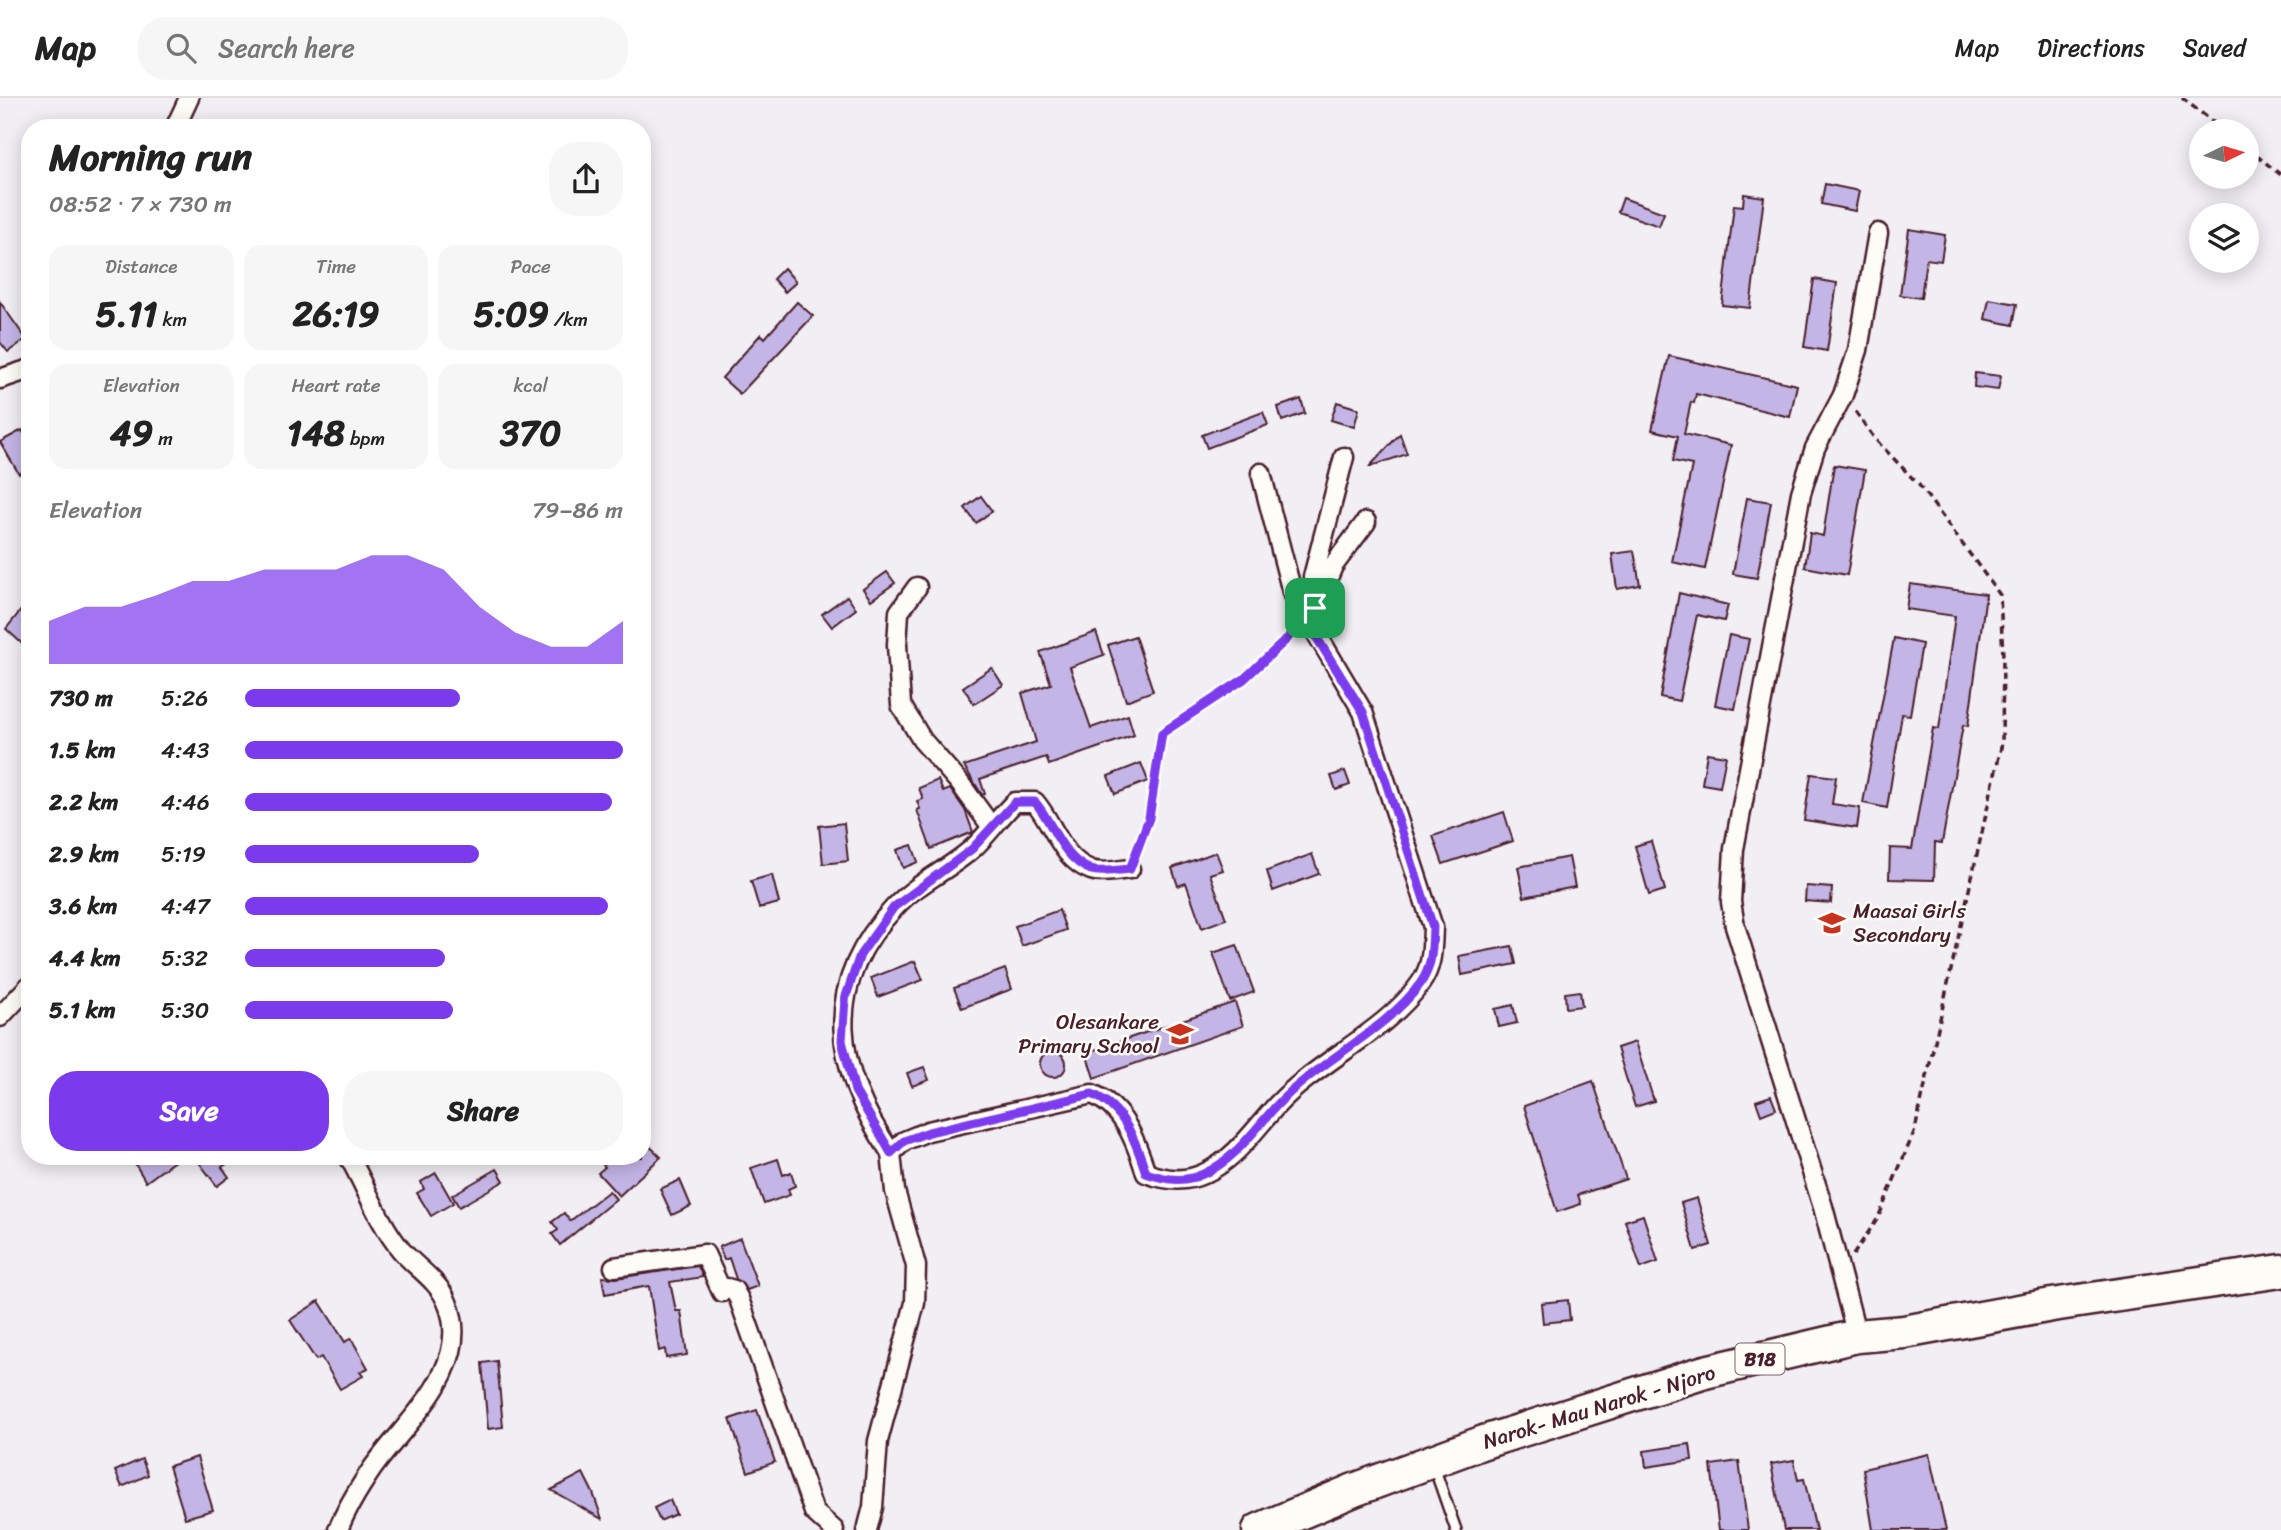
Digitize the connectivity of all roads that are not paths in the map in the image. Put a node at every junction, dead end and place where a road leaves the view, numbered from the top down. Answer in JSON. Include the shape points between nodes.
{"nodes":[{"id":1,"x":189,"y":98,"type":"edge"},
{"id":2,"x":179,"y":119,"type":"edge"},
{"id":3,"x":1878,"y":233,"type":"dead end"},
{"id":4,"x":21,"y":372,"type":"edge"},
{"id":5,"x":0,"y":380,"type":"edge"},
{"id":6,"x":1344,"y":457,"type":"dead end"},
{"id":7,"x":1261,"y":473,"type":"dead end"},
{"id":8,"x":1366,"y":522,"type":"dead end"},
{"id":9,"x":916,"y":587,"type":"dead end"},
{"id":10,"x":1309,"y":610,"type":"junction"},
{"id":11,"x":991,"y":826,"type":"junction"},
{"id":12,"x":1130,"y":869,"type":"road end"},
{"id":13,"x":21,"y":995,"type":"edge"},
{"id":14,"x":0,"y":1017,"type":"edge"},
{"id":15,"x":891,"y":1153,"type":"junction"},
{"id":16,"x":353,"y":1165,"type":"edge"},
{"id":17,"x":614,"y":1267,"type":"dead end"},
{"id":18,"x":2281,"y":1271,"type":"edge"},
{"id":19,"x":1857,"y":1336,"type":"junction"},
{"id":20,"x":1432,"y":1462,"type":"junction"},
{"id":21,"x":338,"y":1530,"type":"edge"},
{"id":22,"x":834,"y":1530,"type":"edge"},
{"id":23,"x":867,"y":1530,"type":"edge"},
{"id":24,"x":1259,"y":1530,"type":"edge"},
{"id":25,"x":1456,"y":1530,"type":"edge"}],
"edges":[{"from":1,"to":2,"type":"street"},
{"from":3,"to":19,"type":"street","via":[[1858,350],[1843,395],[1815,448],[1801,493],[1734,849],[1731,902]]},
{"from":4,"to":5,"type":"street"},
{"from":6,"to":10,"type":"street"},
{"from":7,"to":10,"type":"street","via":[[1292,592]]},
{"from":8,"to":10,"type":"street","via":[[1333,566]]},
{"from":9,"to":11,"type":"street","via":[[899,612],[901,705],[922,740]]},
{"from":10,"to":15,"type":"street","via":[[1317,638],[1363,712],[1433,927],[1431,964],[1420,985],[1279,1103],[1239,1149],[1203,1174],[1168,1181],[1146,1173],[1135,1141],[1110,1101],[1092,1094],[929,1132],[904,1141]]},
{"from":11,"to":12,"type":"street","via":[[1015,802],[1035,802],[1049,818],[1063,849],[1092,870]]},
{"from":11,"to":15,"type":"street","via":[[972,849],[894,907],[860,955],[845,999],[842,1041],[855,1091]]},
{"from":13,"to":14,"type":"street"},
{"from":15,"to":23,"type":"street","via":[[895,1191],[916,1266],[915,1303],[878,1441]]},
{"from":16,"to":21,"type":"street","via":[[379,1219],[401,1251],[440,1288],[454,1320],[452,1346],[431,1395],[371,1470]]},
{"from":17,"to":22,"type":"street","via":[[705,1254],[722,1292],[734,1290],[739,1299],[814,1512]]},
{"from":18,"to":19,"type":"highway","name":"Narok- Mau Narok - Njoro","number":"B18"},
{"from":19,"to":20,"type":"highway","name":"Narok- Mau Narok - Njoro","number":"B18","via":[[1693,1376],[1484,1441]]},
{"from":20,"to":24,"type":"highway","name":"Narok- Mau Narok - Njoro","number":"B18"},
{"from":20,"to":25,"type":"lane"}]}
